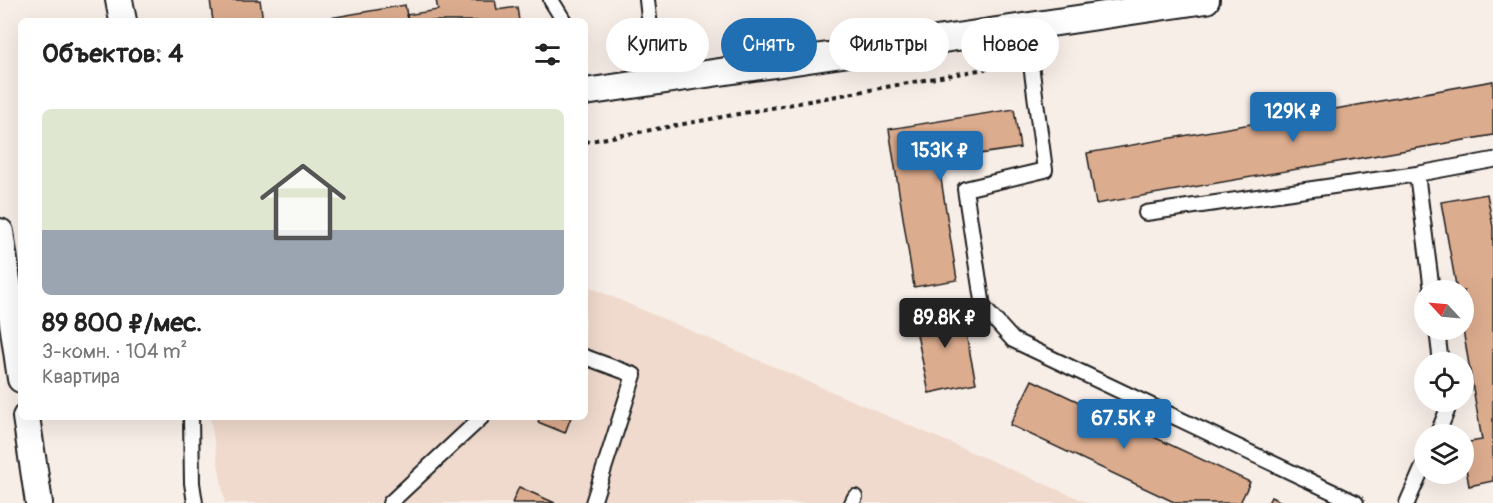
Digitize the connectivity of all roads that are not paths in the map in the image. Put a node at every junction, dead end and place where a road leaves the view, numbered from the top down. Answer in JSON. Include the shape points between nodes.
{"nodes":[{"id":1,"x":120,"y":0,"type":"edge"},
{"id":2,"x":551,"y":0,"type":"edge"},
{"id":3,"x":647,"y":0,"type":"edge"},
{"id":4,"x":1206,"y":0,"type":"edge"},
{"id":5,"x":123,"y":18,"type":"edge"},
{"id":6,"x":562,"y":18,"type":"edge"},
{"id":7,"x":1059,"y":22,"type":"edge"},
{"id":8,"x":961,"y":36,"type":"edge"},
{"id":9,"x":1032,"y":72,"type":"edge"},
{"id":10,"x":656,"y":81,"type":"junction"},
{"id":11,"x":588,"y":92,"type":"edge"},
{"id":12,"x":1493,"y":160,"type":"edge"},
{"id":13,"x":1417,"y":174,"type":"junction"},
{"id":14,"x":1146,"y":213,"type":"dead end"},
{"id":15,"x":6,"y":235,"type":"edge"},
{"id":16,"x":1431,"y":280,"type":"edge"},
{"id":17,"x":18,"y":350,"type":"edge"},
{"id":18,"x":588,"y":358,"type":"edge"},
{"id":19,"x":26,"y":420,"type":"edge"},
{"id":20,"x":192,"y":420,"type":"edge"},
{"id":21,"x":479,"y":420,"type":"edge"},
{"id":22,"x":1415,"y":484,"type":"edge"},
{"id":23,"x":39,"y":503,"type":"edge"},
{"id":24,"x":195,"y":503,"type":"edge"},
{"id":25,"x":390,"y":503,"type":"edge"},
{"id":26,"x":593,"y":503,"type":"edge"},
{"id":27,"x":1356,"y":503,"type":"edge"},
{"id":28,"x":1407,"y":503,"type":"edge"}],
"edges":[{"from":1,"to":5,"type":"street"},
{"from":2,"to":6,"type":"lane"},
{"from":3,"to":10,"type":"lane"},
{"from":4,"to":7,"type":"street"},
{"from":8,"to":10,"type":"street"},
{"from":9,"to":27,"type":"lane","via":[[1045,170],[965,189],[983,307],[1013,340]]},
{"from":10,"to":11,"type":"street"},
{"from":12,"to":13,"type":"lane"},
{"from":13,"to":14,"type":"lane"},
{"from":13,"to":16,"type":"lane"},
{"from":15,"to":17,"type":"street"},
{"from":18,"to":26,"type":"lane","via":[[634,375]]},
{"from":19,"to":23,"type":"street"},
{"from":20,"to":24,"type":"lane"},
{"from":21,"to":25,"type":"lane"},
{"from":22,"to":28,"type":"lane"}]}
